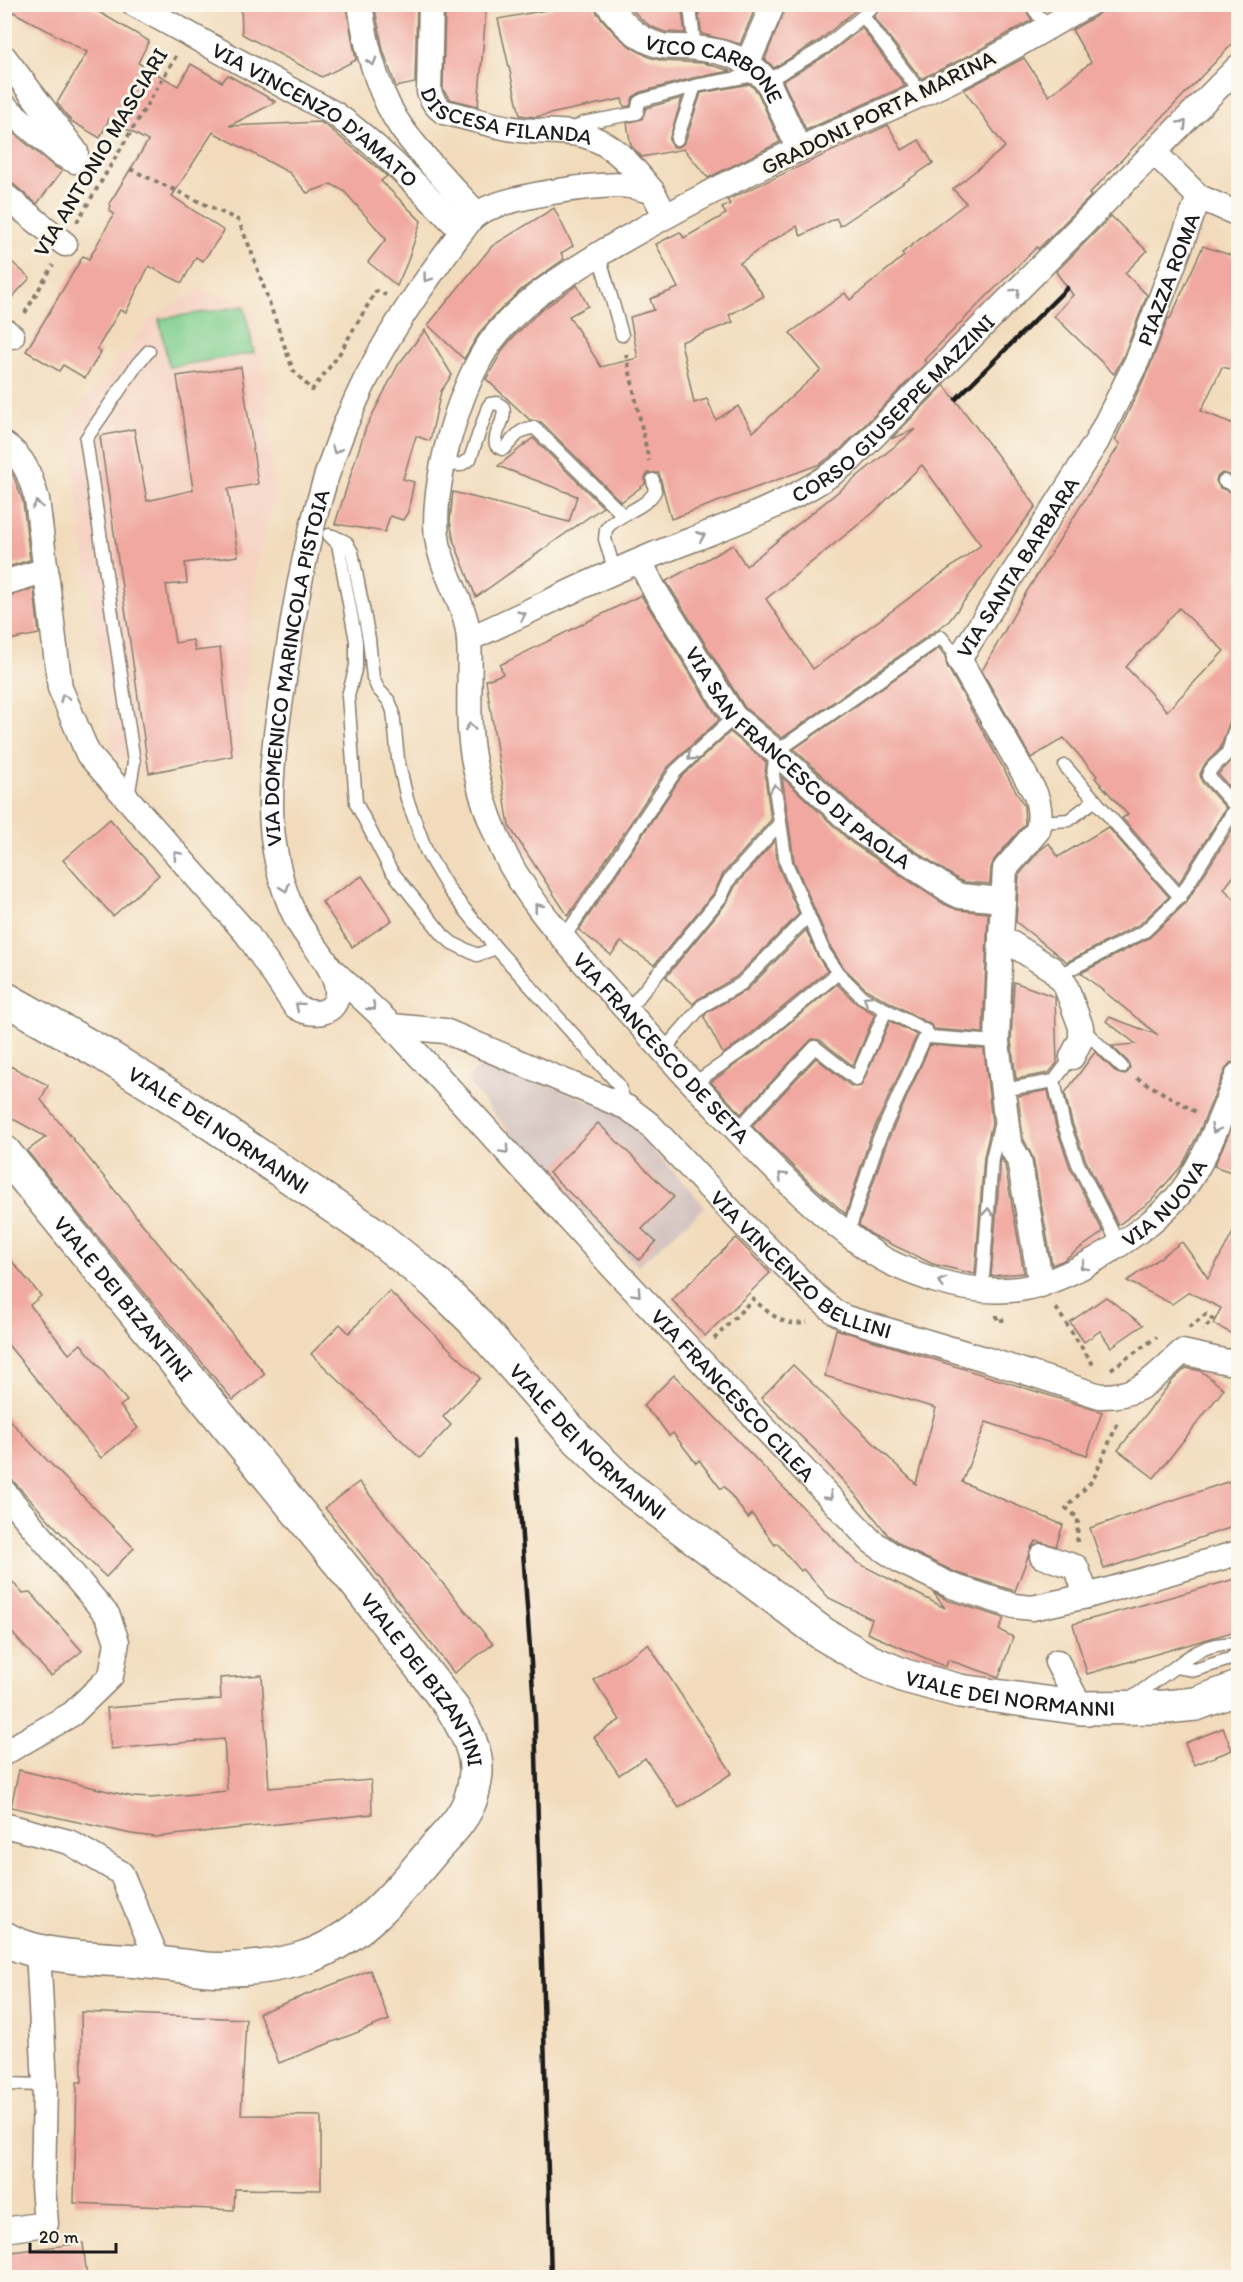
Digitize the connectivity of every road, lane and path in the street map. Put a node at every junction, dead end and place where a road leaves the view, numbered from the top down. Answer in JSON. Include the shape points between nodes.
{"nodes":[{"id":1,"x":134,"y":4,"type":"edge"},
{"id":2,"x":360,"y":4,"type":"edge"},
{"id":3,"x":430,"y":4,"type":"edge"},
{"id":4,"x":516,"y":4,"type":"edge"},
{"id":5,"x":537,"y":4,"type":"edge"},
{"id":6,"x":608,"y":4,"type":"edge"},
{"id":7,"x":685,"y":4,"type":"edge"},
{"id":8,"x":773,"y":4,"type":"edge"},
{"id":9,"x":875,"y":4,"type":"edge"},
{"id":10,"x":1030,"y":4,"type":"edge"},
{"id":11,"x":1088,"y":4,"type":"edge"},
{"id":12,"x":863,"y":16,"type":"junction"},
{"id":13,"x":1047,"y":27,"type":"junction"},
{"id":14,"x":189,"y":35,"type":"junction"},
{"id":15,"x":695,"y":48,"type":"junction"},
{"id":16,"x":4,"y":57,"type":"edge"},
{"id":17,"x":1239,"y":67,"type":"edge"},
{"id":18,"x":759,"y":72,"type":"junction"},
{"id":19,"x":695,"y":86,"type":"junction"},
{"id":20,"x":921,"y":93,"type":"junction"},
{"id":21,"x":4,"y":106,"type":"edge"},
{"id":22,"x":568,"y":134,"type":"junction"},
{"id":23,"x":677,"y":138,"type":"dead end"},
{"id":24,"x":799,"y":149,"type":"junction"},
{"id":25,"x":1155,"y":153,"type":"junction"},
{"id":26,"x":130,"y":169,"type":"dead end"},
{"id":27,"x":653,"y":192,"type":"junction"},
{"id":28,"x":4,"y":195,"type":"edge"},
{"id":29,"x":1199,"y":197,"type":"junction"},
{"id":30,"x":1239,"y":214,"type":"edge"},
{"id":31,"x":665,"y":215,"type":"junction"},
{"id":32,"x":469,"y":222,"type":"junction"},
{"id":33,"x":65,"y":243,"type":"junction"},
{"id":34,"x":599,"y":255,"type":"junction"},
{"id":35,"x":408,"y":305,"type":"junction"},
{"id":36,"x":8,"y":333,"type":"edge"},
{"id":37,"x":622,"y":335,"type":"joint"},
{"id":38,"x":149,"y":351,"type":"dead end"},
{"id":39,"x":1137,"y":361,"type":"joint"},
{"id":40,"x":4,"y":444,"type":"edge"},
{"id":41,"x":444,"y":464,"type":"junction"},
{"id":42,"x":653,"y":480,"type":"joint"},
{"id":43,"x":1224,"y":481,"type":"dead end"},
{"id":44,"x":1239,"y":487,"type":"edge"},
{"id":45,"x":623,"y":516,"type":"junction"},
{"id":46,"x":320,"y":533,"type":"junction"},
{"id":47,"x":640,"y":561,"type":"junction"},
{"id":48,"x":46,"y":570,"type":"junction"},
{"id":49,"x":615,"y":572,"type":"junction"},
{"id":50,"x":4,"y":583,"type":"edge"},
{"id":51,"x":469,"y":639,"type":"junction"},
{"id":52,"x":959,"y":659,"type":"junction"},
{"id":53,"x":734,"y":717,"type":"junction"},
{"id":54,"x":1239,"y":725,"type":"edge"},
{"id":55,"x":776,"y":752,"type":"junction"},
{"id":56,"x":1065,"y":766,"type":"dead end"},
{"id":57,"x":128,"y":799,"type":"junction"},
{"id":58,"x":1095,"y":800,"type":"junction"},
{"id":59,"x":1237,"y":806,"type":"edge"},
{"id":60,"x":1040,"y":822,"type":"junction"},
{"id":61,"x":779,"y":824,"type":"junction"},
{"id":62,"x":1180,"y":897,"type":"junction"},
{"id":63,"x":1003,"y":900,"type":"junction"},
{"id":64,"x":808,"y":916,"type":"junction"},
{"id":65,"x":1001,"y":937,"type":"junction"},
{"id":66,"x":563,"y":939,"type":"junction"},
{"id":67,"x":496,"y":948,"type":"junction"},
{"id":68,"x":329,"y":968,"type":"junction"},
{"id":69,"x":838,"y":973,"type":"junction"},
{"id":70,"x":1059,"y":975,"type":"junction"},
{"id":71,"x":4,"y":998,"type":"edge"},
{"id":72,"x":886,"y":1010,"type":"junction"},
{"id":73,"x":627,"y":1011,"type":"junction"},
{"id":74,"x":392,"y":1026,"type":"junction"},
{"id":75,"x":1081,"y":1027,"type":"junction"},
{"id":76,"x":927,"y":1034,"type":"junction"},
{"id":77,"x":997,"y":1042,"type":"junction"},
{"id":78,"x":663,"y":1051,"type":"junction"},
{"id":79,"x":1072,"y":1057,"type":"joint"},
{"id":80,"x":1122,"y":1067,"type":"joint"},
{"id":81,"x":1239,"y":1075,"type":"edge"},
{"id":82,"x":1053,"y":1081,"type":"junction"},
{"id":83,"x":693,"y":1083,"type":"junction"},
{"id":84,"x":1004,"y":1099,"type":"junction"},
{"id":85,"x":627,"y":1108,"type":"junction"},
{"id":86,"x":1217,"y":1124,"type":"junction"},
{"id":87,"x":736,"y":1131,"type":"junction"},
{"id":88,"x":4,"y":1152,"type":"edge"},
{"id":89,"x":848,"y":1233,"type":"junction"},
{"id":90,"x":1119,"y":1245,"type":"junction"},
{"id":91,"x":1041,"y":1285,"type":"junction"},
{"id":92,"x":990,"y":1291,"type":"junction"},
{"id":93,"x":1047,"y":1310,"type":"dead end"},
{"id":94,"x":836,"y":1312,"type":"junction"},
{"id":95,"x":1017,"y":1317,"type":"dead end"},
{"id":96,"x":1165,"y":1331,"type":"dead end"},
{"id":97,"x":1183,"y":1342,"type":"junction"},
{"id":98,"x":696,"y":1356,"type":"junction"},
{"id":99,"x":1239,"y":1360,"type":"edge"},
{"id":100,"x":1096,"y":1369,"type":"dead end"},
{"id":101,"x":1107,"y":1371,"type":"dead end"},
{"id":102,"x":1145,"y":1385,"type":"junction"},
{"id":103,"x":4,"y":1492,"type":"edge"},
{"id":104,"x":1239,"y":1553,"type":"edge"},
{"id":105,"x":1042,"y":1556,"type":"dead end"},
{"id":106,"x":1076,"y":1567,"type":"junction"},
{"id":107,"x":1087,"y":1596,"type":"junction"},
{"id":108,"x":1239,"y":1644,"type":"edge"},
{"id":109,"x":1239,"y":1652,"type":"edge"},
{"id":110,"x":1057,"y":1662,"type":"dead end"},
{"id":111,"x":1175,"y":1667,"type":"junction"},
{"id":112,"x":1239,"y":1689,"type":"edge"},
{"id":113,"x":1081,"y":1708,"type":"junction"},
{"id":114,"x":1118,"y":1708,"type":"junction"},
{"id":115,"x":4,"y":1753,"type":"edge"},
{"id":116,"x":4,"y":1825,"type":"edge"},
{"id":117,"x":4,"y":1938,"type":"edge"},
{"id":118,"x":38,"y":1949,"type":"junction"},
{"id":119,"x":159,"y":1963,"type":"junction"},
{"id":120,"x":4,"y":2084,"type":"edge"},
{"id":121,"x":45,"y":2085,"type":"junction"},
{"id":122,"x":4,"y":2230,"type":"edge"}],
"edges":[{"from":1,"to":14,"type":"street","name":"VIA VINCENZO D'AMATO"},
{"from":2,"to":32,"type":"street","one_way":true,"via":[[369,53],[388,105]]},
{"from":3,"to":22,"type":"street","name":"DISCESA FILANDA","via":[[429,92],[434,104],[444,112],[519,130]]},
{"from":4,"to":5,"type":"lane"},
{"from":6,"to":15,"type":"street","name":"VICO CARBONE","via":[[634,33],[662,46]]},
{"from":7,"to":15,"type":"lane","via":[[690,8]]},
{"from":8,"to":18,"type":"street"},
{"from":9,"to":12,"type":"lane"},
{"from":10,"to":13,"type":"lane"},
{"from":11,"to":13,"type":"street","name":"GRADONI PORTA MARINA"},
{"from":12,"to":18,"type":"lane","via":[[825,47]]},
{"from":12,"to":20,"type":"lane"},
{"from":13,"to":20,"type":"street","name":"GRADONI PORTA MARINA"},
{"from":14,"to":32,"type":"street","name":"VIA VINCENZO D'AMATO","via":[[335,114]]},
{"from":14,"to":33,"type":"path","name":"VIA ANTONIO MASCIARI"},
{"from":15,"to":18,"type":"street","name":"VICO CARBONE","via":[[738,57]]},
{"from":16,"to":21,"type":"street","via":[[76,152],[75,161],[61,154]]},
{"from":25,"to":17,"type":"street","name":"CORSO GIUSEPPE MAZZINI","one_way":true},
{"from":18,"to":19,"type":"lane"},
{"from":18,"to":24,"type":"street","name":"VICO CARBONE"},
{"from":19,"to":22,"type":"lane","via":[[643,100],[637,112],[583,123]]},
{"from":19,"to":23,"type":"lane"},
{"from":20,"to":24,"type":"street","name":"GRADONI PORTA MARINA"},
{"from":22,"to":27,"type":"street","name":"DISCESA FILANDA","via":[[582,135],[612,148]]},
{"from":24,"to":31,"type":"street","name":"GRADONI PORTA MARINA"},
{"from":25,"to":29,"type":"street","name":"PIAZZA ROMA"},
{"from":47,"to":25,"type":"street","name":"CORSO GIUSEPPE MAZZINI","one_way":true,"via":[[796,496],[828,478]]},
{"from":26,"to":35,"type":"path","via":[[238,220],[293,370],[312,390],[338,356],[376,291]]},
{"from":27,"to":31,"type":"street"},
{"from":27,"to":32,"type":"street","via":[[630,186],[568,189],[532,196]]},
{"from":28,"to":33,"type":"street"},
{"from":29,"to":30,"type":"street","name":"PIAZZA ROMA"},
{"from":29,"to":39,"type":"street","name":"PIAZZA ROMA"},
{"from":31,"to":34,"type":"street","name":"GRADONI PORTA MARINA"},
{"from":32,"to":35,"type":"street","name":"VIA DOMENICO MARINCOLA PISTOIA","one_way":true},
{"from":33,"to":36,"type":"path","name":"VIA ANTONIO MASCIARI"},
{"from":34,"to":37,"type":"lane"},
{"from":34,"to":41,"type":"street","name":"GRADONI PORTA MARINA","via":[[549,284],[504,324],[466,384]]},
{"from":35,"to":46,"type":"street","name":"VIA DOMENICO MARINCOLA PISTOIA","one_way":true,"via":[[356,399],[322,485]]},
{"from":37,"to":42,"type":"path"},
{"from":38,"to":57,"type":"lane","via":[[86,439],[134,762]]},
{"from":39,"to":52,"type":"street","name":"VIA SANTA BARBARA","via":[[1097,441]]},
{"from":48,"to":40,"type":"street","name":"VIA DOMENICO MARINCOLA PISTOIA","one_way":true,"via":[[37,499],[28,469]]},
{"from":41,"to":45,"type":"lane","via":[[460,465],[470,459],[488,407],[497,403],[505,415],[496,445],[505,448],[521,431],[535,428]]},
{"from":41,"to":51,"type":"street","name":"VIA FRANCESCO DE SETA","via":[[436,514],[437,538],[467,622]]},
{"from":42,"to":45,"type":"lane","via":[[655,491],[651,498]]},
{"from":43,"to":44,"type":"lane"},
{"from":45,"to":49,"type":"lane","via":[[605,534]]},
{"from":46,"to":67,"type":"lane","via":[[346,542],[352,552],[373,678],[393,711],[407,800],[427,854],[449,890]]},
{"from":46,"to":67,"type":"lane","via":[[338,544],[356,641],[356,666],[348,696],[354,792],[360,812],[390,869],[443,935],[477,955]]},
{"from":46,"to":68,"type":"street","name":"VIA DOMENICO MARINCOLA PISTOIA","one_way":true,"via":[[295,602],[274,743],[271,807],[281,877],[296,919]]},
{"from":47,"to":49,"type":"street","name":"CORSO GIUSEPPE MAZZINI"},
{"from":47,"to":53,"type":"street","name":"VIA SAN FRANCESCO DI PAOLA"},
{"from":48,"to":50,"type":"street"},
{"from":57,"to":48,"type":"street","name":"VIA DOMENICO MARINCOLA PISTOIA","one_way":true,"via":[[88,754],[60,688]]},
{"from":51,"to":49,"type":"street","name":"CORSO GIUSEPPE MAZZINI","one_way":true},
{"from":66,"to":51,"type":"street","name":"VIA FRANCESCO DE SETA","one_way":true,"via":[[518,879],[485,804],[470,730]]},
{"from":52,"to":55,"type":"lane","via":[[940,637]]},
{"from":52,"to":60,"type":"street","name":"VIA SANTA BARBARA","via":[[1035,793]]},
{"from":53,"to":55,"type":"street","name":"VIA SAN FRANCESCO DI PAOLA"},
{"from":53,"to":66,"type":"lane","one_way":true,"via":[[675,772]]},
{"from":54,"to":59,"type":"lane","via":[[1231,735],[1226,754],[1208,776]]},
{"from":61,"to":55,"type":"lane","one_way":true,"via":[[773,775]]},
{"from":55,"to":63,"type":"street","name":"VIA SAN FRANCESCO DI PAOLA","via":[[860,831],[952,892]]},
{"from":56,"to":58,"type":"lane"},
{"from":68,"to":57,"type":"street","name":"VIA DOMENICO MARINCOLA PISTOIA","one_way":true,"via":[[337,993],[330,1009],[311,1014],[295,1006],[247,934]]},
{"from":58,"to":60,"type":"lane","via":[[1070,820]]},
{"from":58,"to":62,"type":"lane"},
{"from":59,"to":62,"type":"lane"},
{"from":60,"to":63,"type":"street","via":[[1005,869]]},
{"from":61,"to":64,"type":"lane","via":[[786,863]]},
{"from":61,"to":73,"type":"lane","via":[[729,880],[721,897]]},
{"from":62,"to":70,"type":"lane","via":[[1145,931]]},
{"from":63,"to":65,"type":"street"},
{"from":64,"to":69,"type":"lane"},
{"from":64,"to":78,"type":"lane","via":[[741,984],[702,1006]]},
{"from":65,"to":70,"type":"street"},
{"from":65,"to":77,"type":"street"},
{"from":66,"to":73,"type":"street","name":"VIA FRANCESCO DE SETA"},
{"from":67,"to":85,"type":"lane","via":[[618,1084]]},
{"from":68,"to":74,"type":"street","name":"VIA FRANCESCO CILEA","one_way":true},
{"from":72,"to":69,"type":"lane","one_way":true,"via":[[862,997]]},
{"from":69,"to":83,"type":"lane","via":[[753,1043]]},
{"from":70,"to":75,"type":"street"},
{"from":71,"to":113,"type":"street","name":"VIALE DEI NORMANNI","via":[[189,1108],[374,1234],[434,1282],[473,1320],[575,1436],[626,1485],[823,1634],[869,1661],[905,1676],[960,1691]]},
{"from":72,"to":76,"type":"lane"},
{"from":72,"to":87,"type":"lane","via":[[856,1079],[815,1047]]},
{"from":73,"to":78,"type":"street","name":"VIA FRANCESCO DE SETA"},
{"from":74,"to":85,"type":"street","name":"VIA VINCENZO BELLINI","via":[[445,1031]]},
{"from":74,"to":98,"type":"street","name":"VIA FRANCESCO CILEA","one_way":true},
{"from":75,"to":79,"type":"street","via":[[1081,1039]]},
{"from":75,"to":80,"type":"lane"},
{"from":76,"to":77,"type":"lane","via":[[937,1039]]},
{"from":76,"to":89,"type":"lane","via":[[878,1141]]},
{"from":77,"to":84,"type":"street"},
{"from":78,"to":83,"type":"street","name":"VIA FRANCESCO DE SETA"},
{"from":79,"to":82,"type":"lane"},
{"from":80,"to":86,"type":"path"},
{"from":81,"to":86,"type":"street","name":"VIA NUOVA"},
{"from":82,"to":84,"type":"lane"},
{"from":82,"to":90,"type":"lane","via":[[1078,1164]]},
{"from":83,"to":87,"type":"street","name":"VIA FRANCESCO DE SETA"},
{"from":84,"to":91,"type":"street","via":[[1009,1143],[1019,1160]]},
{"from":92,"to":84,"type":"lane","one_way":true,"via":[[992,1158]]},
{"from":85,"to":94,"type":"street","name":"VIA VINCENZO BELLINI","via":[[648,1124],[747,1228]]},
{"from":86,"to":90,"type":"street","name":"VIA NUOVA","one_way":true,"via":[[1181,1192],[1162,1214]]},
{"from":89,"to":87,"type":"street","name":"VIA FRANCESCO DE SETA","one_way":true,"via":[[794,1188]]},
{"from":88,"to":119,"type":"street","name":"VIALE DEI BIZANTINI","via":[[357,1584],[453,1708],[473,1749],[473,1789],[459,1821],[403,1887],[342,1940],[298,1959],[268,1966],[209,1969]]},
{"from":92,"to":89,"type":"street","name":"VIA FRANCESCO DE SETA","one_way":true,"via":[[953,1286],[901,1268]]},
{"from":90,"to":91,"type":"street","name":"VIA NUOVA","one_way":true,"via":[[1085,1266]]},
{"from":91,"to":92,"type":"street","name":"VIA FRANCESCO DE SETA"},
{"from":92,"to":95,"type":"path","via":[[997,1321]]},
{"from":93,"to":100,"type":"path","via":[[1057,1308]]},
{"from":94,"to":98,"type":"path","via":[[800,1324],[777,1319],[753,1299]]},
{"from":94,"to":102,"type":"street","name":"VIA VINCENZO BELLINI","via":[[1100,1396],[1124,1395]]},
{"from":96,"to":101,"type":"path"},
{"from":97,"to":97,"type":"path","via":[[1213,1320],[1206,1314]]},
{"from":97,"to":99,"type":"street","via":[[1228,1362]]},
{"from":97,"to":102,"type":"street","name":"VIA VINCENZO BELLINI"},
{"from":98,"to":107,"type":"street","name":"VIA FRANCESCO CILEA","one_way":true,"via":[[886,1552],[952,1586],[1014,1606],[1032,1608]]},
{"from":102,"to":106,"type":"path","via":[[1119,1419],[1093,1480],[1066,1508],[1078,1518]]},
{"from":103,"to":115,"type":"street","via":[[108,1616],[117,1642],[111,1676],[72,1714]]},
{"from":104,"to":107,"type":"street","name":"VIA FRANCESCO CILEA"},
{"from":105,"to":106,"type":"street"},
{"from":106,"to":107,"type":"street"},
{"from":108,"to":111,"type":"lane","via":[[1225,1642],[1191,1654]]},
{"from":109,"to":111,"type":"lane","via":[[1230,1659],[1195,1670]]},
{"from":110,"to":113,"type":"street"},
{"from":111,"to":114,"type":"lane"},
{"from":112,"to":114,"type":"street","name":"VIALE DEI NORMANNI","via":[[1196,1704]]},
{"from":113,"to":114,"type":"street","name":"VIALE DEI NORMANNI"},
{"from":116,"to":119,"type":"street","via":[[69,1842],[121,1873]]},
{"from":117,"to":118,"type":"street","name":"VIALE DEI BIZANTINI"},
{"from":118,"to":119,"type":"street","name":"VIALE DEI BIZANTINI","via":[[64,1956]]},
{"from":118,"to":121,"type":"street"},
{"from":120,"to":121,"type":"lane"},
{"from":121,"to":122,"type":"street","via":[[46,2224]]}]}
